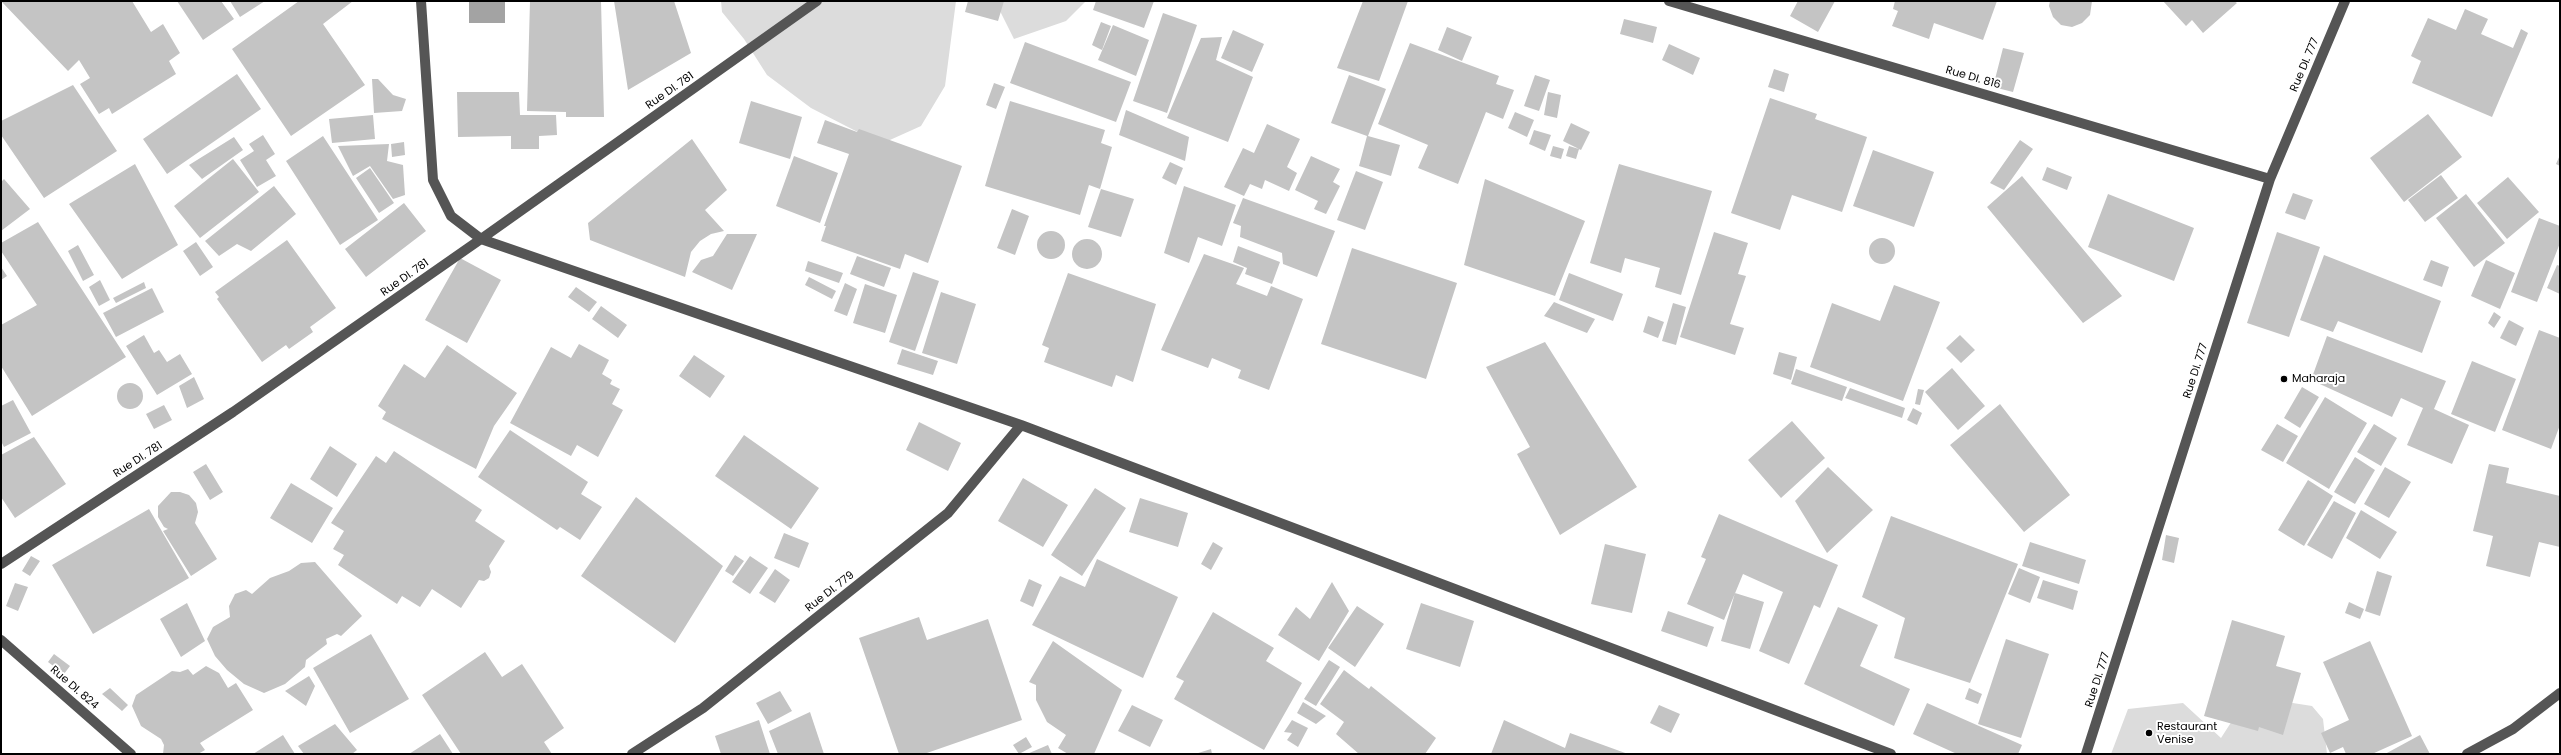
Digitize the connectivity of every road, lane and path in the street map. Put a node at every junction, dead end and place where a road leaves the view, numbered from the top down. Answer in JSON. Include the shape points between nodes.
{"nodes":[{"id":1,"x":421,"y":1,"type":"edge"},
{"id":2,"x":817,"y":1,"type":"edge"},
{"id":3,"x":1669,"y":1,"type":"edge"},
{"id":4,"x":2345,"y":1,"type":"edge"},
{"id":5,"x":2270,"y":179,"type":"junction"},
{"id":6,"x":482,"y":239,"type":"junction"},
{"id":7,"x":1021,"y":425,"type":"junction"},
{"id":8,"x":1,"y":564,"type":"edge"},
{"id":9,"x":1,"y":640,"type":"edge"},
{"id":10,"x":2560,"y":693,"type":"edge"},
{"id":11,"x":131,"y":754,"type":"edge"},
{"id":12,"x":632,"y":754,"type":"edge"},
{"id":13,"x":1891,"y":754,"type":"edge"},
{"id":14,"x":2086,"y":754,"type":"edge"},
{"id":15,"x":2467,"y":754,"type":"edge"}],
"edges":[{"from":1,"to":6,"type":"street","via":[[433,180],[451,216]]},
{"from":2,"to":6,"type":"street","name":"Rue DI. 781"},
{"from":3,"to":5,"type":"street","name":"Rue DI. 816"},
{"from":4,"to":5,"type":"street","name":"Rue DI. 777"},
{"from":5,"to":14,"type":"street","name":"Rue DI. 777"},
{"from":6,"to":7,"type":"street"},
{"from":6,"to":8,"type":"street","name":"Rue DI. 781","via":[[233,412]]},
{"from":7,"to":12,"type":"street","name":"Rue DI. 779","via":[[948,513],[703,708]]},
{"from":7,"to":13,"type":"street"},
{"from":9,"to":11,"type":"street","name":"Rue DI. 824"},
{"from":10,"to":15,"type":"street","via":[[2513,729]]}]}
